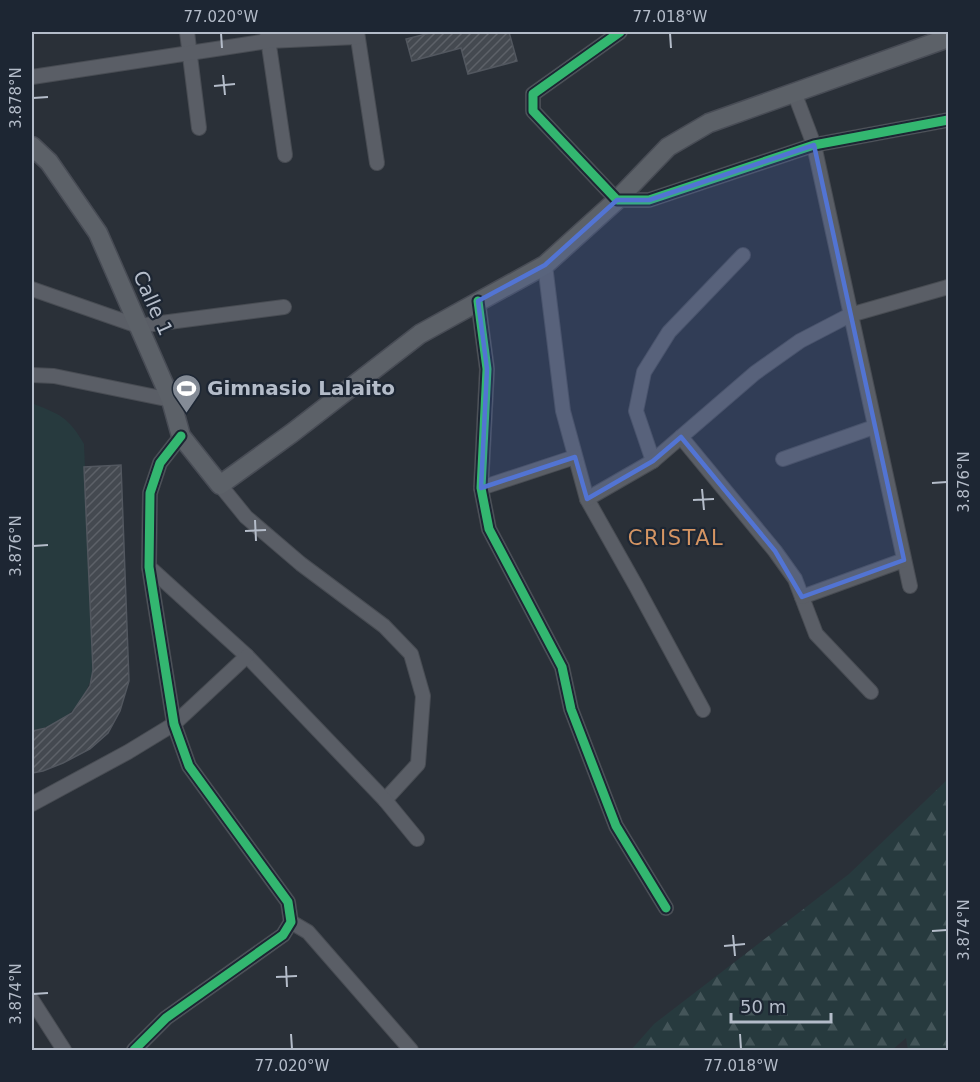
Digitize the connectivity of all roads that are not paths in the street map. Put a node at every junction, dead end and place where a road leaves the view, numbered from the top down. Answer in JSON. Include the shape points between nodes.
{"nodes":[{"id":1,"x":187,"y":32,"type":"edge"},
{"id":2,"x":620,"y":32,"type":"edge"},
{"id":3,"x":357,"y":34,"type":"edge"},
{"id":4,"x":268,"y":36,"type":"edge"},
{"id":5,"x":948,"y":38,"type":"edge"},
{"id":6,"x":189,"y":54,"type":"junction"},
{"id":7,"x":32,"y":77,"type":"edge"},
{"id":8,"x":794,"y":92,"type":"junction"},
{"id":9,"x":948,"y":120,"type":"edge"},
{"id":10,"x":199,"y":128,"type":"dead end"},
{"id":11,"x":814,"y":145,"type":"junction"},
{"id":12,"x":32,"y":146,"type":"edge"},
{"id":13,"x":285,"y":155,"type":"dead end"},
{"id":14,"x":377,"y":163,"type":"dead end"},
{"id":15,"x":617,"y":200,"type":"junction"},
{"id":16,"x":743,"y":255,"type":"dead end"},
{"id":17,"x":545,"y":265,"type":"junction"},
{"id":18,"x":948,"y":287,"type":"edge"},
{"id":19,"x":32,"y":289,"type":"edge"},
{"id":20,"x":478,"y":301,"type":"junction"},
{"id":21,"x":284,"y":308,"type":"dead end"},
{"id":22,"x":850,"y":315,"type":"junction"},
{"id":23,"x":138,"y":326,"type":"junction"},
{"id":24,"x":32,"y":375,"type":"edge"},
{"id":25,"x":171,"y":400,"type":"junction"},
{"id":26,"x":874,"y":427,"type":"junction"},
{"id":27,"x":181,"y":436,"type":"junction"},
{"id":28,"x":681,"y":437,"type":"junction"},
{"id":29,"x":575,"y":457,"type":"junction"},
{"id":30,"x":783,"y":459,"type":"dead end"},
{"id":31,"x":653,"y":462,"type":"junction"},
{"id":32,"x":220,"y":485,"type":"junction"},
{"id":33,"x":481,"y":488,"type":"junction"},
{"id":34,"x":587,"y":499,"type":"junction"},
{"id":35,"x":904,"y":560,"type":"junction"},
{"id":36,"x":149,"y":567,"type":"junction"},
{"id":37,"x":910,"y":586,"type":"dead end"},
{"id":38,"x":802,"y":597,"type":"junction"},
{"id":39,"x":247,"y":656,"type":"junction"},
{"id":40,"x":871,"y":692,"type":"dead end"},
{"id":41,"x":703,"y":710,"type":"dead end"},
{"id":42,"x":174,"y":724,"type":"junction"},
{"id":43,"x":385,"y":800,"type":"junction"},
{"id":44,"x":32,"y":804,"type":"edge"},
{"id":45,"x":417,"y":839,"type":"dead end"},
{"id":46,"x":666,"y":908,"type":"dead end"},
{"id":47,"x":291,"y":922,"type":"junction"},
{"id":48,"x":32,"y":1000,"type":"edge"},
{"id":49,"x":64,"y":1050,"type":"edge"},
{"id":50,"x":134,"y":1050,"type":"edge"},
{"id":51,"x":411,"y":1050,"type":"edge"}],
"edges":[{"from":1,"to":6,"type":"street"},
{"from":2,"to":15,"type":"street","via":[[533,94],[533,111]]},
{"from":3,"to":4,"type":"street"},
{"from":3,"to":14,"type":"street"},
{"from":4,"to":6,"type":"street"},
{"from":4,"to":13,"type":"street"},
{"from":5,"to":8,"type":"main road"},
{"from":6,"to":7,"type":"street"},
{"from":6,"to":10,"type":"street"},
{"from":8,"to":11,"type":"street"},
{"from":8,"to":15,"type":"main road","via":[[709,123],[668,147]]},
{"from":9,"to":11,"type":"street"},
{"from":11,"to":15,"type":"street","via":[[649,200]]},
{"from":11,"to":22,"type":"street"},
{"from":12,"to":23,"type":"main road","name":"Calle 1","via":[[49,162],[98,233]]},
{"from":15,"to":17,"type":"main road"},
{"from":16,"to":31,"type":"street","via":[[669,332],[644,372],[636,411]]},
{"from":17,"to":20,"type":"main road"},
{"from":17,"to":29,"type":"street","via":[[563,411]]},
{"from":18,"to":22,"type":"street"},
{"from":19,"to":23,"type":"street"},
{"from":20,"to":32,"type":"main road","via":[[420,334]]},
{"from":20,"to":33,"type":"street","via":[[487,369]]},
{"from":21,"to":23,"type":"street"},
{"from":22,"to":26,"type":"street"},
{"from":22,"to":28,"type":"street","via":[[800,341],[755,373]]},
{"from":23,"to":25,"type":"main road","name":"Calle 1"},
{"from":24,"to":25,"type":"street"},
{"from":25,"to":27,"type":"main road","name":"Calle 1"},
{"from":26,"to":30,"type":"street"},
{"from":26,"to":35,"type":"street"},
{"from":27,"to":32,"type":"main road","name":"Calle 1"},
{"from":27,"to":36,"type":"street","via":[[160,463],[150,493]]},
{"from":28,"to":31,"type":"street"},
{"from":28,"to":38,"type":"street","via":[[775,551],[795,579]]},
{"from":29,"to":33,"type":"street"},
{"from":29,"to":34,"type":"street"},
{"from":31,"to":34,"type":"street"},
{"from":32,"to":43,"type":"street","via":[[246,518],[384,626],[411,654],[423,696],[418,764]]},
{"from":33,"to":46,"type":"street","via":[[489,529],[562,667],[571,709],[616,826]]},
{"from":34,"to":41,"type":"street"},
{"from":35,"to":37,"type":"street"},
{"from":35,"to":38,"type":"street"},
{"from":36,"to":39,"type":"street"},
{"from":36,"to":42,"type":"street"},
{"from":38,"to":40,"type":"street","via":[[816,634]]},
{"from":39,"to":42,"type":"street"},
{"from":39,"to":43,"type":"street"},
{"from":42,"to":44,"type":"street"},
{"from":42,"to":47,"type":"street","via":[[189,766],[288,902]]},
{"from":43,"to":45,"type":"street"},
{"from":47,"to":50,"type":"street","via":[[283,935],[166,1018]]},
{"from":47,"to":51,"type":"street","via":[[308,932]]},
{"from":48,"to":49,"type":"street"}]}
